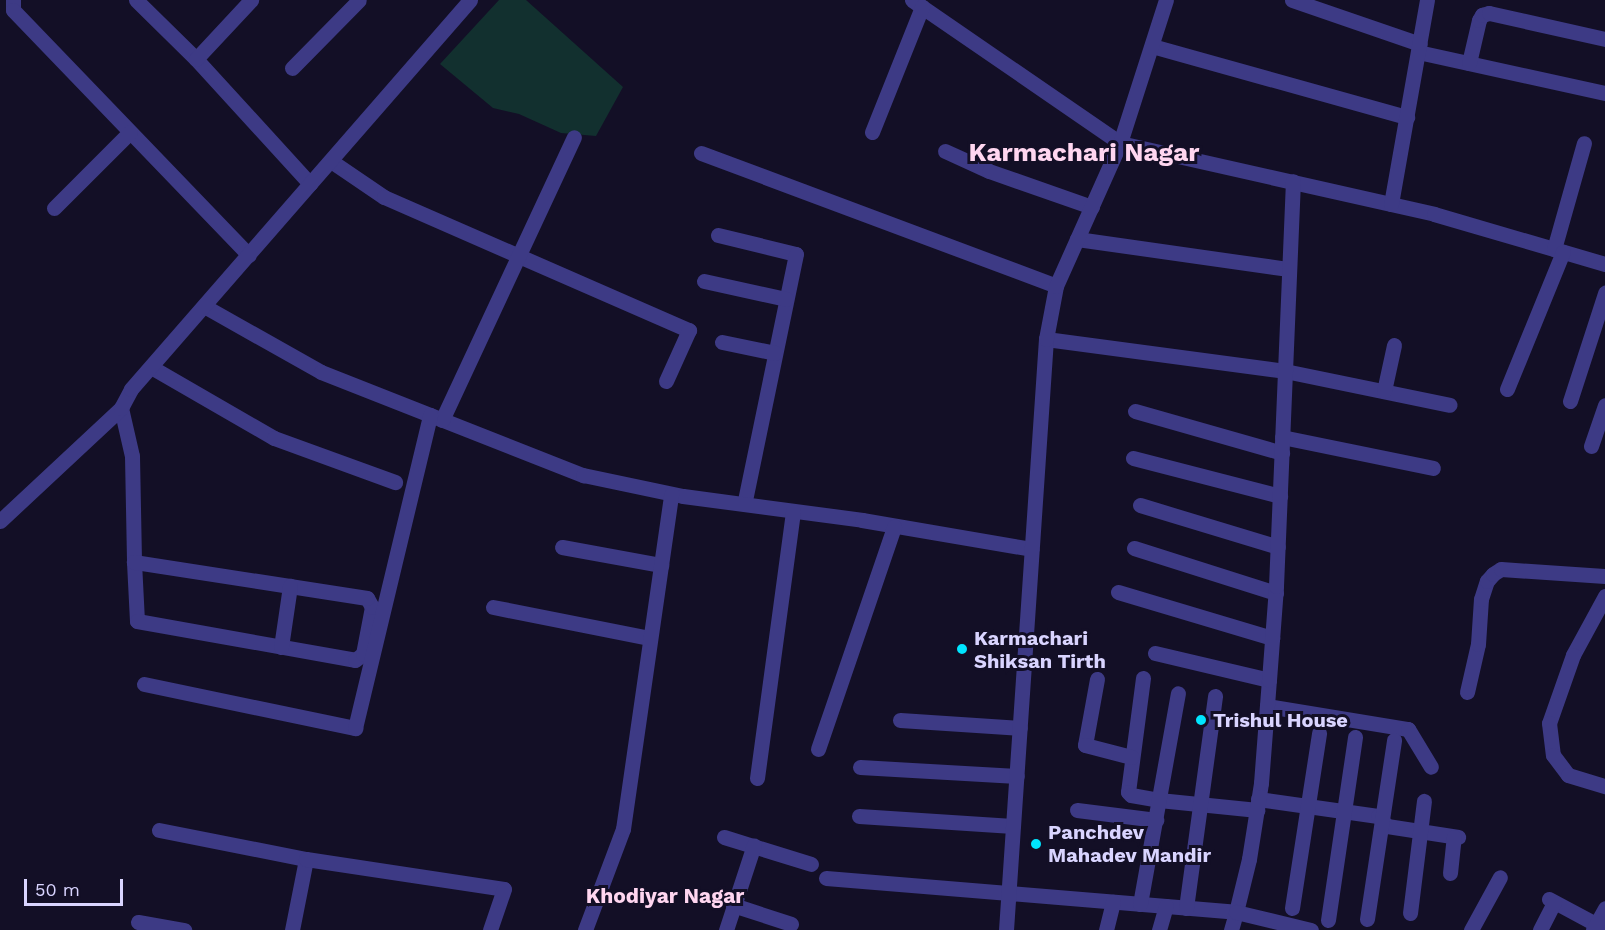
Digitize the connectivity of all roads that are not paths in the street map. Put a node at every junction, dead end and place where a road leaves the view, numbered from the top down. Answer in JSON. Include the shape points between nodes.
{"nodes":[{"id":1,"x":13,"y":0,"type":"edge"},
{"id":2,"x":136,"y":0,"type":"edge"},
{"id":3,"x":251,"y":0,"type":"edge"},
{"id":4,"x":359,"y":0,"type":"edge"},
{"id":5,"x":470,"y":0,"type":"edge"},
{"id":6,"x":1166,"y":0,"type":"edge"},
{"id":7,"x":1292,"y":0,"type":"edge"},
{"id":8,"x":1427,"y":0,"type":"edge"},
{"id":9,"x":917,"y":4,"type":"edge"},
{"id":10,"x":1605,"y":39,"type":"edge"},
{"id":11,"x":1152,"y":46,"type":"junction"},
{"id":12,"x":1419,"y":48,"type":"junction"},
{"id":13,"x":196,"y":59,"type":"junction"},
{"id":14,"x":1469,"y":63,"type":"junction"},
{"id":15,"x":292,"y":68,"type":"dead end"},
{"id":16,"x":1605,"y":93,"type":"edge"},
{"id":17,"x":1407,"y":117,"type":"junction"},
{"id":18,"x":130,"y":132,"type":"junction"},
{"id":19,"x":872,"y":132,"type":"dead end"},
{"id":20,"x":574,"y":137,"type":"dead end"},
{"id":21,"x":1120,"y":143,"type":"junction"},
{"id":22,"x":1584,"y":144,"type":"dead end"},
{"id":23,"x":945,"y":151,"type":"dead end"},
{"id":24,"x":701,"y":153,"type":"dead end"},
{"id":25,"x":331,"y":160,"type":"junction"},
{"id":26,"x":1293,"y":181,"type":"junction"},
{"id":27,"x":310,"y":184,"type":"junction"},
{"id":28,"x":1391,"y":204,"type":"junction"},
{"id":29,"x":1092,"y":207,"type":"junction"},
{"id":30,"x":54,"y":208,"type":"dead end"},
{"id":31,"x":718,"y":235,"type":"dead end"},
{"id":32,"x":1077,"y":239,"type":"junction"},
{"id":33,"x":1559,"y":250,"type":"junction"},
{"id":34,"x":249,"y":255,"type":"junction"},
{"id":35,"x":518,"y":257,"type":"junction"},
{"id":36,"x":1605,"y":264,"type":"edge"},
{"id":37,"x":1289,"y":269,"type":"junction"},
{"id":38,"x":704,"y":281,"type":"dead end"},
{"id":39,"x":1056,"y":286,"type":"junction"},
{"id":40,"x":1605,"y":293,"type":"edge"},
{"id":41,"x":786,"y":299,"type":"junction"},
{"id":42,"x":204,"y":306,"type":"junction"},
{"id":43,"x":1046,"y":339,"type":"junction"},
{"id":44,"x":722,"y":342,"type":"dead end"},
{"id":45,"x":1394,"y":345,"type":"dead end"},
{"id":46,"x":775,"y":353,"type":"junction"},
{"id":47,"x":151,"y":367,"type":"junction"},
{"id":48,"x":1285,"y":371,"type":"junction"},
{"id":49,"x":666,"y":381,"type":"dead end"},
{"id":50,"x":1506,"y":389,"type":"dead end"},
{"id":51,"x":1384,"y":392,"type":"junction"},
{"id":52,"x":1570,"y":401,"type":"dead end"},
{"id":53,"x":1450,"y":405,"type":"dead end"},
{"id":54,"x":1605,"y":405,"type":"edge"},
{"id":55,"x":121,"y":408,"type":"junction"},
{"id":56,"x":1135,"y":411,"type":"dead end"},
{"id":57,"x":436,"y":418,"type":"junction"},
{"id":58,"x":1282,"y":436,"type":"junction"},
{"id":59,"x":1591,"y":446,"type":"dead end"},
{"id":60,"x":1281,"y":453,"type":"junction"},
{"id":61,"x":1133,"y":458,"type":"dead end"},
{"id":62,"x":1433,"y":468,"type":"dead end"},
{"id":63,"x":395,"y":482,"type":"dead end"},
{"id":64,"x":671,"y":494,"type":"junction"},
{"id":65,"x":1280,"y":496,"type":"junction"},
{"id":66,"x":744,"y":504,"type":"junction"},
{"id":67,"x":1140,"y":505,"type":"dead end"},
{"id":68,"x":793,"y":511,"type":"junction"},
{"id":69,"x":0,"y":521,"type":"edge"},
{"id":70,"x":894,"y":527,"type":"junction"},
{"id":71,"x":562,"y":547,"type":"dead end"},
{"id":72,"x":1278,"y":547,"type":"junction"},
{"id":73,"x":1134,"y":548,"type":"dead end"},
{"id":74,"x":1032,"y":549,"type":"junction"},
{"id":75,"x":134,"y":562,"type":"junction"},
{"id":76,"x":661,"y":565,"type":"junction"},
{"id":77,"x":1605,"y":576,"type":"edge"},
{"id":78,"x":290,"y":586,"type":"junction"},
{"id":79,"x":1118,"y":592,"type":"dead end"},
{"id":80,"x":1276,"y":592,"type":"junction"},
{"id":81,"x":1605,"y":596,"type":"edge"},
{"id":82,"x":493,"y":607,"type":"dead end"},
{"id":83,"x":650,"y":638,"type":"junction"},
{"id":84,"x":1272,"y":638,"type":"junction"},
{"id":85,"x":281,"y":647,"type":"junction"},
{"id":86,"x":1155,"y":652,"type":"dead end"},
{"id":87,"x":1097,"y":678,"type":"dead end"},
{"id":88,"x":1143,"y":678,"type":"dead end"},
{"id":89,"x":1269,"y":680,"type":"junction"},
{"id":90,"x":144,"y":684,"type":"dead end"},
{"id":91,"x":1467,"y":692,"type":"dead end"},
{"id":92,"x":1178,"y":693,"type":"dead end"},
{"id":93,"x":1215,"y":696,"type":"dead end"},
{"id":94,"x":1267,"y":706,"type":"junction"},
{"id":95,"x":900,"y":720,"type":"dead end"},
{"id":96,"x":1020,"y":729,"type":"junction"},
{"id":97,"x":1319,"y":733,"type":"dead end"},
{"id":98,"x":1355,"y":736,"type":"dead end"},
{"id":99,"x":1394,"y":740,"type":"dead end"},
{"id":100,"x":818,"y":749,"type":"dead end"},
{"id":101,"x":1131,"y":757,"type":"junction"},
{"id":102,"x":860,"y":767,"type":"dead end"},
{"id":103,"x":1431,"y":767,"type":"dead end"},
{"id":104,"x":1017,"y":776,"type":"junction"},
{"id":105,"x":757,"y":778,"type":"dead end"},
{"id":106,"x":1605,"y":786,"type":"edge"},
{"id":107,"x":1159,"y":800,"type":"junction"},
{"id":108,"x":1424,"y":801,"type":"dead end"},
{"id":109,"x":1200,"y":805,"type":"junction"},
{"id":110,"x":1258,"y":805,"type":"junction"},
{"id":111,"x":1308,"y":806,"type":"junction"},
{"id":112,"x":1077,"y":810,"type":"dead end"},
{"id":113,"x":1342,"y":810,"type":"junction"},
{"id":114,"x":860,"y":816,"type":"dead end"},
{"id":115,"x":1382,"y":818,"type":"junction"},
{"id":116,"x":1156,"y":820,"type":"junction"},
{"id":117,"x":1014,"y":826,"type":"junction"},
{"id":118,"x":159,"y":830,"type":"dead end"},
{"id":119,"x":1421,"y":831,"type":"junction"},
{"id":120,"x":724,"y":837,"type":"dead end"},
{"id":121,"x":754,"y":845,"type":"junction"},
{"id":122,"x":306,"y":859,"type":"junction"},
{"id":123,"x":811,"y":864,"type":"dead end"},
{"id":124,"x":1450,"y":873,"type":"dead end"},
{"id":125,"x":1500,"y":877,"type":"dead end"},
{"id":126,"x":826,"y":878,"type":"dead end"},
{"id":127,"x":1009,"y":894,"type":"junction"},
{"id":128,"x":1113,"y":902,"type":"junction"},
{"id":129,"x":1140,"y":904,"type":"junction"},
{"id":130,"x":733,"y":905,"type":"junction"},
{"id":131,"x":1166,"y":906,"type":"junction"},
{"id":132,"x":1186,"y":908,"type":"junction"},
{"id":133,"x":1292,"y":908,"type":"dead end"},
{"id":134,"x":1605,"y":908,"type":"edge"},
{"id":135,"x":1236,"y":912,"type":"junction"},
{"id":136,"x":1410,"y":912,"type":"dead end"},
{"id":137,"x":1367,"y":919,"type":"dead end"},
{"id":138,"x":1328,"y":920,"type":"dead end"},
{"id":139,"x":138,"y":922,"type":"dead end"},
{"id":140,"x":791,"y":924,"type":"dead end"},
{"id":141,"x":1598,"y":928,"type":"edge"},
{"id":142,"x":184,"y":930,"type":"edge"},
{"id":143,"x":292,"y":930,"type":"edge"},
{"id":144,"x":490,"y":930,"type":"edge"},
{"id":145,"x":585,"y":930,"type":"edge"},
{"id":146,"x":726,"y":930,"type":"edge"},
{"id":147,"x":1006,"y":930,"type":"edge"},
{"id":148,"x":1106,"y":930,"type":"edge"},
{"id":149,"x":1160,"y":930,"type":"edge"},
{"id":150,"x":1231,"y":930,"type":"edge"},
{"id":151,"x":1311,"y":930,"type":"edge"},
{"id":152,"x":1471,"y":930,"type":"edge"},
{"id":153,"x":1540,"y":930,"type":"edge"}],
"edges":[{"from":1,"to":18,"type":"street","via":[[13,10]]},
{"from":2,"to":13,"type":"street"},
{"from":3,"to":13,"type":"street"},
{"from":4,"to":15,"type":"street"},
{"from":5,"to":25,"type":"street"},
{"from":6,"to":11,"type":"street"},
{"from":7,"to":12,"type":"street"},
{"from":8,"to":12,"type":"street"},
{"from":9,"to":19,"type":"street"},
{"from":9,"to":21,"type":"street"},
{"from":10,"to":14,"type":"street","via":[[1489,13],[1479,21]]},
{"from":11,"to":17,"type":"street"},
{"from":11,"to":21,"type":"street"},
{"from":12,"to":14,"type":"street"},
{"from":12,"to":17,"type":"street"},
{"from":13,"to":27,"type":"street"},
{"from":14,"to":16,"type":"street"},
{"from":17,"to":28,"type":"street"},
{"from":18,"to":30,"type":"street"},
{"from":18,"to":34,"type":"street"},
{"from":20,"to":35,"type":"street"},
{"from":21,"to":26,"type":"street"},
{"from":21,"to":29,"type":"street"},
{"from":22,"to":33,"type":"street"},
{"from":23,"to":29,"type":"street","via":[[989,171]]},
{"from":24,"to":39,"type":"street"},
{"from":25,"to":27,"type":"street"},
{"from":25,"to":35,"type":"street","via":[[384,197]]},
{"from":26,"to":28,"type":"street"},
{"from":26,"to":37,"type":"street"},
{"from":27,"to":34,"type":"street"},
{"from":28,"to":33,"type":"street"},
{"from":29,"to":32,"type":"street"},
{"from":31,"to":41,"type":"street","via":[[796,254]]},
{"from":32,"to":37,"type":"street"},
{"from":32,"to":39,"type":"street"},
{"from":33,"to":36,"type":"street"},
{"from":33,"to":50,"type":"street"},
{"from":34,"to":42,"type":"street"},
{"from":35,"to":49,"type":"street","via":[[690,330]]},
{"from":35,"to":57,"type":"street"},
{"from":37,"to":48,"type":"street"},
{"from":38,"to":41,"type":"street"},
{"from":39,"to":43,"type":"street"},
{"from":40,"to":52,"type":"street"},
{"from":41,"to":46,"type":"street"},
{"from":42,"to":47,"type":"street"},
{"from":42,"to":57,"type":"street","via":[[321,372]]},
{"from":43,"to":48,"type":"street"},
{"from":43,"to":74,"type":"street"},
{"from":44,"to":46,"type":"street"},
{"from":45,"to":51,"type":"street"},
{"from":46,"to":66,"type":"street"},
{"from":47,"to":55,"type":"street","via":[[131,389]]},
{"from":47,"to":63,"type":"street","via":[[274,438]]},
{"from":48,"to":51,"type":"street"},
{"from":48,"to":58,"type":"street"},
{"from":51,"to":53,"type":"street"},
{"from":54,"to":59,"type":"street"},
{"from":55,"to":69,"type":"street"},
{"from":55,"to":75,"type":"street","via":[[132,456]]},
{"from":56,"to":60,"type":"street"},
{"from":57,"to":64,"type":"street","via":[[583,475]]},
{"from":57,"to":90,"type":"street","via":[[355,728]]},
{"from":58,"to":60,"type":"street"},
{"from":58,"to":62,"type":"street"},
{"from":60,"to":65,"type":"street"},
{"from":61,"to":65,"type":"street"},
{"from":64,"to":66,"type":"street"},
{"from":64,"to":76,"type":"street"},
{"from":65,"to":72,"type":"street"},
{"from":66,"to":68,"type":"street"},
{"from":67,"to":72,"type":"street"},
{"from":68,"to":70,"type":"street"},
{"from":68,"to":105,"type":"street"},
{"from":70,"to":74,"type":"street"},
{"from":70,"to":100,"type":"street"},
{"from":71,"to":76,"type":"street"},
{"from":72,"to":80,"type":"street"},
{"from":73,"to":80,"type":"street"},
{"from":74,"to":96,"type":"street"},
{"from":75,"to":78,"type":"street"},
{"from":75,"to":85,"type":"street","via":[[137,621]]},
{"from":76,"to":83,"type":"street"},
{"from":77,"to":91,"type":"street","via":[[1501,569],[1493,574],[1486,581],[1481,599],[1478,644]]},
{"from":78,"to":85,"type":"street"},
{"from":78,"to":85,"type":"street","via":[[367,598],[372,607],[363,654],[355,660]]},
{"from":79,"to":84,"type":"street"},
{"from":80,"to":84,"type":"street"},
{"from":81,"to":106,"type":"street","via":[[1573,655],[1549,723],[1553,755],[1568,775]]},
{"from":82,"to":83,"type":"street"},
{"from":83,"to":145,"type":"street","via":[[623,829]]},
{"from":84,"to":89,"type":"street"},
{"from":86,"to":89,"type":"street"},
{"from":87,"to":101,"type":"street","via":[[1085,745]]},
{"from":88,"to":101,"type":"street"},
{"from":89,"to":94,"type":"street"},
{"from":92,"to":107,"type":"street"},
{"from":93,"to":109,"type":"street"},
{"from":94,"to":103,"type":"street","via":[[1408,729]]},
{"from":94,"to":110,"type":"street"},
{"from":95,"to":96,"type":"street"},
{"from":96,"to":104,"type":"street"},
{"from":97,"to":111,"type":"street"},
{"from":98,"to":113,"type":"street"},
{"from":99,"to":115,"type":"street"},
{"from":101,"to":107,"type":"street","via":[[1128,792]]},
{"from":102,"to":104,"type":"street"},
{"from":104,"to":117,"type":"street"},
{"from":107,"to":109,"type":"street"},
{"from":107,"to":116,"type":"street"},
{"from":108,"to":119,"type":"street"},
{"from":109,"to":110,"type":"street"},
{"from":109,"to":132,"type":"street"},
{"from":110,"to":111,"type":"street"},
{"from":110,"to":135,"type":"street"},
{"from":111,"to":113,"type":"street"},
{"from":111,"to":133,"type":"street"},
{"from":112,"to":116,"type":"street"},
{"from":113,"to":115,"type":"street"},
{"from":113,"to":138,"type":"street"},
{"from":114,"to":117,"type":"street"},
{"from":115,"to":119,"type":"street","via":[[1387,826]]},
{"from":115,"to":137,"type":"street"},
{"from":116,"to":129,"type":"street"},
{"from":117,"to":127,"type":"street"},
{"from":118,"to":122,"type":"street"},
{"from":119,"to":124,"type":"street","via":[[1456,837]]},
{"from":119,"to":136,"type":"street"},
{"from":120,"to":121,"type":"street"},
{"from":121,"to":123,"type":"street"},
{"from":121,"to":130,"type":"street"},
{"from":122,"to":143,"type":"street"},
{"from":122,"to":144,"type":"street","via":[[504,889]]},
{"from":125,"to":152,"type":"street"},
{"from":126,"to":127,"type":"street"},
{"from":127,"to":128,"type":"street"},
{"from":127,"to":147,"type":"street"},
{"from":128,"to":129,"type":"street"},
{"from":128,"to":148,"type":"street"},
{"from":129,"to":131,"type":"street"},
{"from":130,"to":140,"type":"street"},
{"from":130,"to":146,"type":"street"},
{"from":131,"to":132,"type":"street"},
{"from":131,"to":149,"type":"street"},
{"from":132,"to":135,"type":"street"},
{"from":134,"to":141,"type":"street"},
{"from":135,"to":150,"type":"street"},
{"from":135,"to":151,"type":"street"},
{"from":139,"to":142,"type":"street"},
{"from":141,"to":153,"type":"street","via":[[1552,901]]}]}
